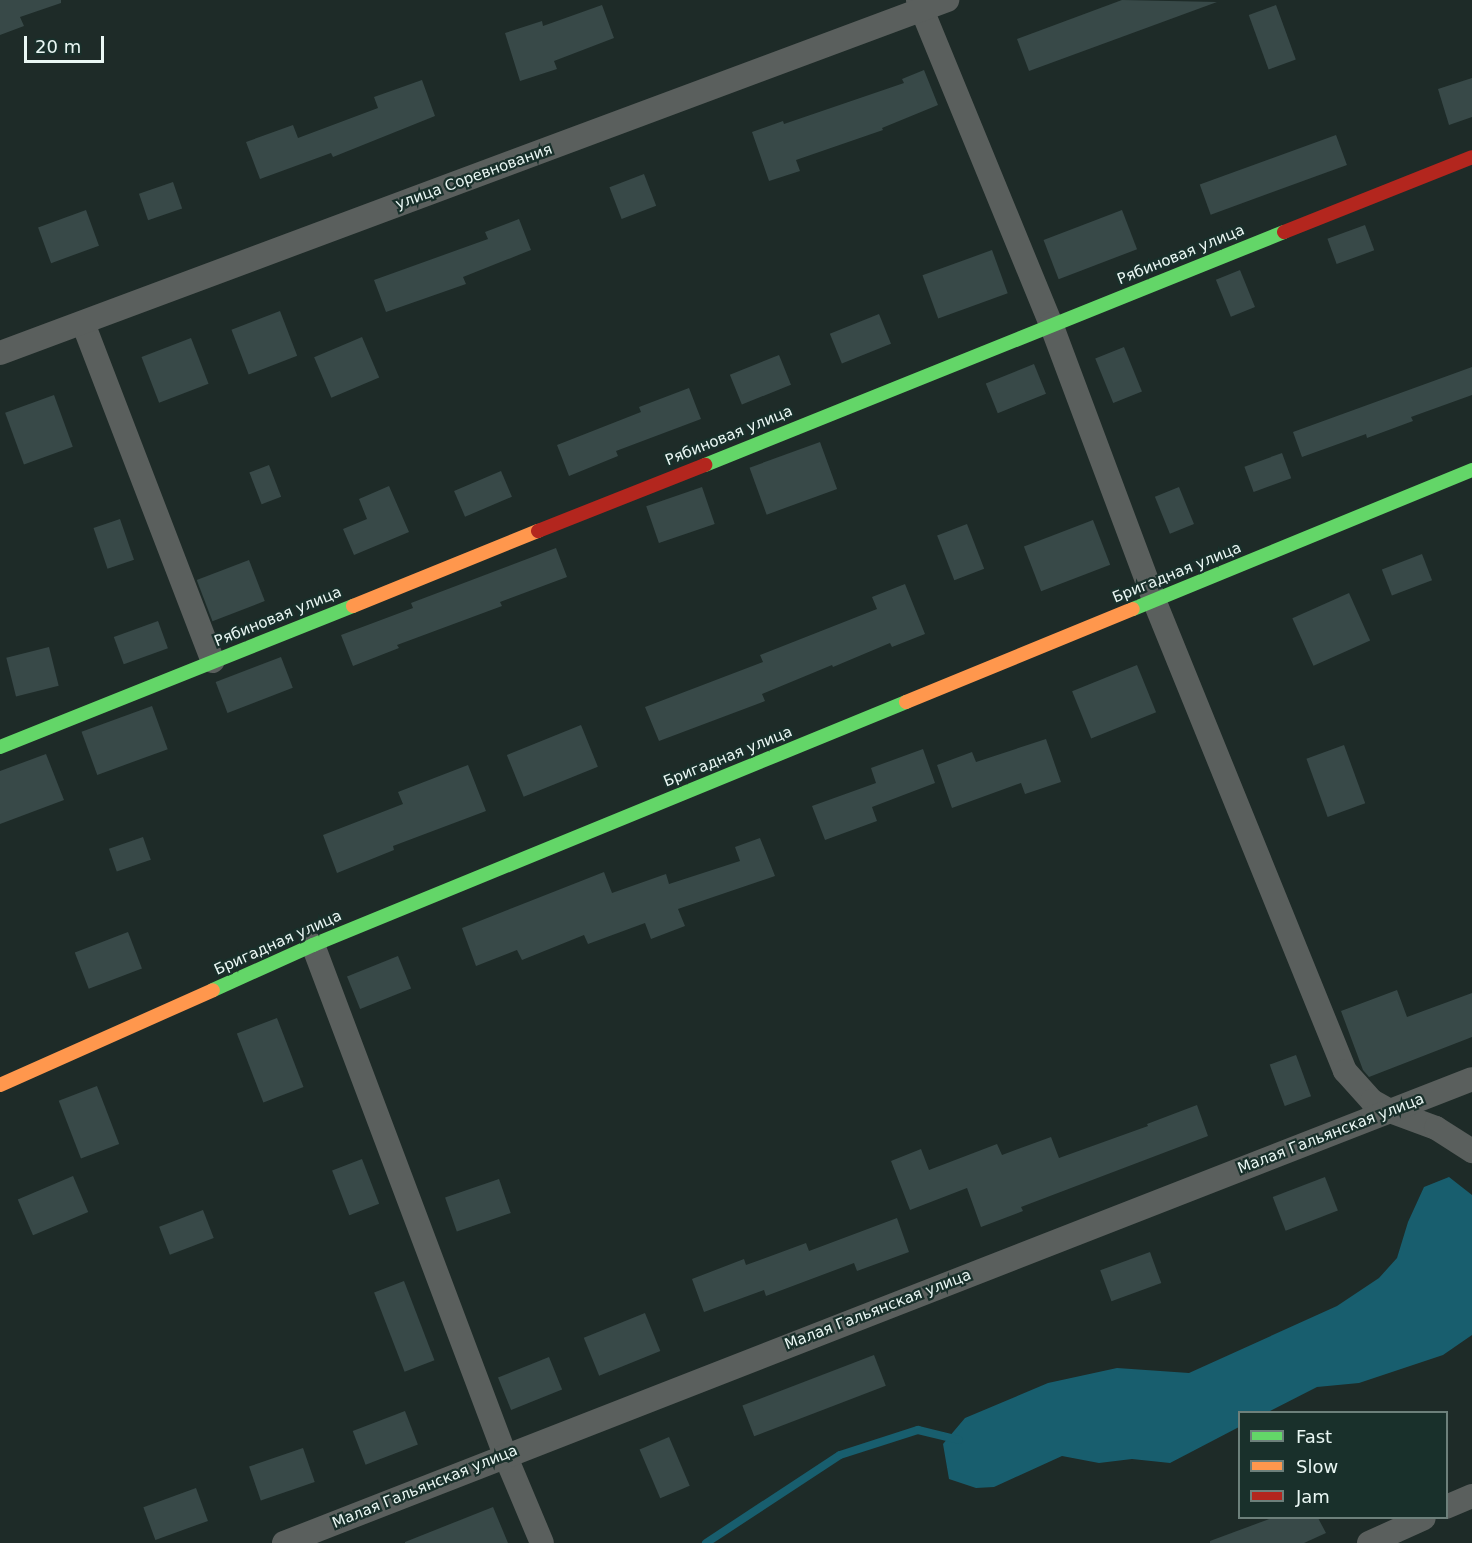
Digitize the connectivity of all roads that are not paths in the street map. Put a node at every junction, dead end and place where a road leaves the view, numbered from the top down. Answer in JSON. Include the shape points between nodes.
{"nodes":[{"id":1,"x":947,"y":0,"type":"edge"},
{"id":2,"x":920,"y":5,"type":"edge"},
{"id":3,"x":1472,"y":158,"type":"edge"},
{"id":4,"x":83,"y":323,"type":"junction"},
{"id":5,"x":1051,"y":324,"type":"junction"},
{"id":6,"x":0,"y":353,"type":"edge"},
{"id":7,"x":1472,"y":470,"type":"edge"},
{"id":8,"x":1154,"y":600,"type":"junction"},
{"id":9,"x":213,"y":661,"type":"junction"},
{"id":10,"x":0,"y":747,"type":"edge"},
{"id":11,"x":313,"y":945,"type":"junction"},
{"id":12,"x":1472,"y":1078,"type":"edge"},
{"id":13,"x":0,"y":1085,"type":"edge"},
{"id":14,"x":1390,"y":1111,"type":"junction"},
{"id":15,"x":1472,"y":1151,"type":"edge"},
{"id":16,"x":505,"y":1455,"type":"junction"},
{"id":17,"x":1472,"y":1496,"type":"edge"},
{"id":18,"x":1448,"y":1506,"type":"edge"},
{"id":19,"x":1422,"y":1519,"type":"edge"},
{"id":20,"x":284,"y":1543,"type":"edge"},
{"id":21,"x":542,"y":1543,"type":"edge"},
{"id":22,"x":1369,"y":1543,"type":"edge"}],
"edges":[{"from":1,"to":2,"type":"street","name":"улица Соревнования"},
{"from":2,"to":4,"type":"street","name":"улица Соревнования"},
{"from":2,"to":5,"type":"street"},
{"from":3,"to":5,"type":"street","name":"Рябиновая улица"},
{"from":4,"to":6,"type":"street","name":"улица Соревнования"},
{"from":4,"to":9,"type":"street"},
{"from":5,"to":8,"type":"street"},
{"from":5,"to":9,"type":"street","name":"Рябиновая улица"},
{"from":7,"to":8,"type":"street","name":"Бригадная улица"},
{"from":8,"to":11,"type":"street","name":"Бригадная улица"},
{"from":8,"to":14,"type":"street","via":[[1345,1071],[1360,1090]]},
{"from":9,"to":10,"type":"street","name":"Рябиновая улица"},
{"from":11,"to":13,"type":"street","name":"Бригадная улица"},
{"from":11,"to":16,"type":"street"},
{"from":12,"to":14,"type":"street","name":"Малая Гальянская улица"},
{"from":14,"to":15,"type":"street","via":[[1436,1128]]},
{"from":14,"to":16,"type":"street","name":"Малая Гальянская улица"},
{"from":16,"to":20,"type":"street","name":"Малая Гальянская улица"},
{"from":16,"to":21,"type":"street"},
{"from":17,"to":18,"type":"street"},
{"from":19,"to":22,"type":"street"}]}
